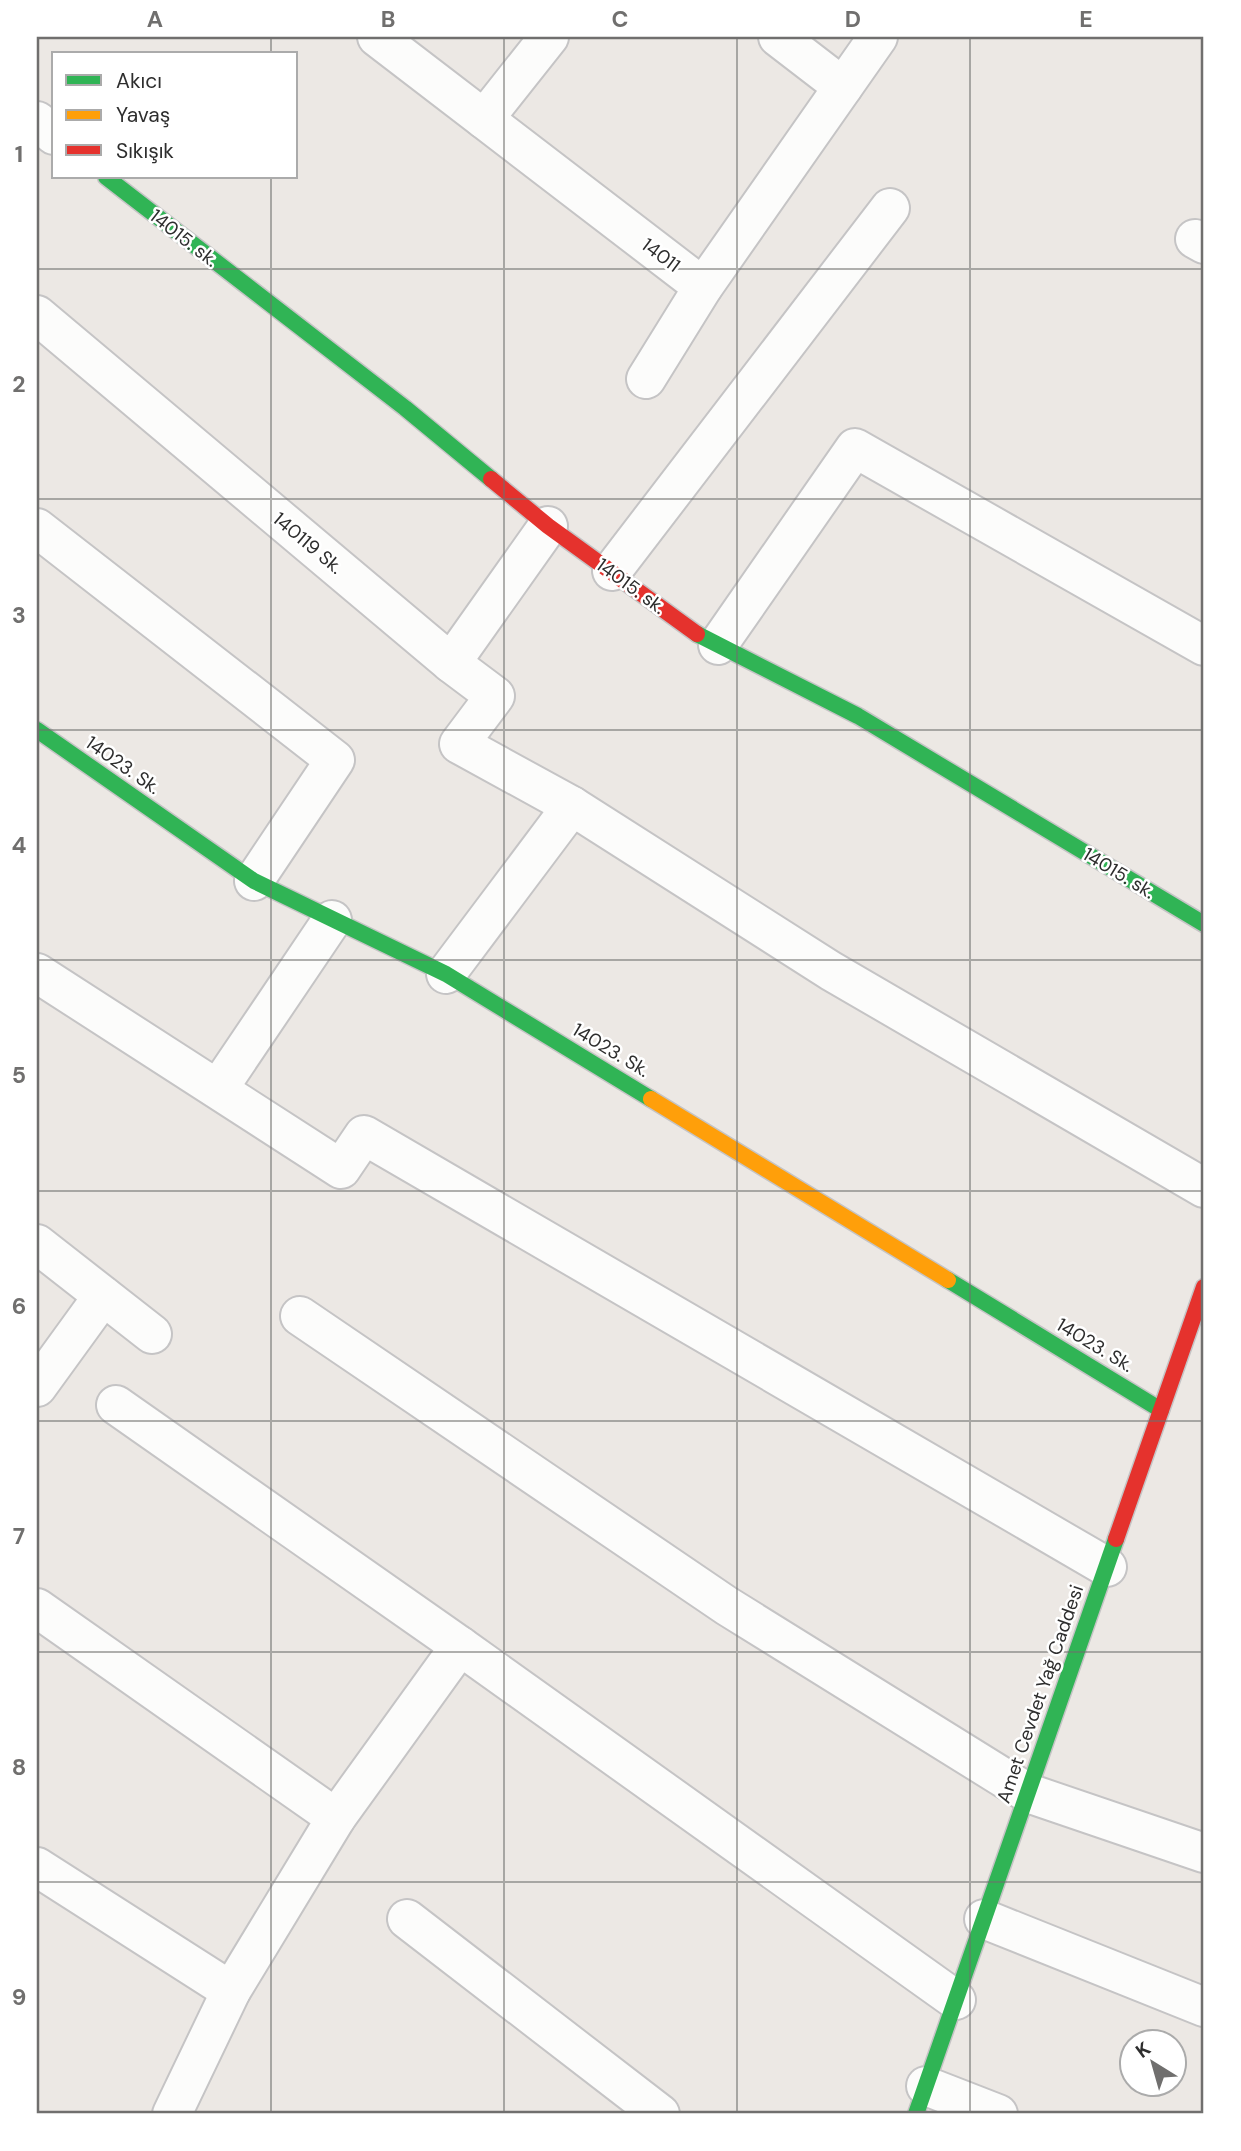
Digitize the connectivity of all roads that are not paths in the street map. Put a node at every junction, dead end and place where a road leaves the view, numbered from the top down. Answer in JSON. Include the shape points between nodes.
{"nodes":[{"id":1,"x":377,"y":37,"type":"edge"},
{"id":2,"x":549,"y":37,"type":"edge"},
{"id":3,"x":778,"y":37,"type":"edge"},
{"id":4,"x":878,"y":37,"type":"edge"},
{"id":5,"x":843,"y":87,"type":"junction"},
{"id":6,"x":484,"y":119,"type":"junction"},
{"id":7,"x":37,"y":121,"type":"edge"},
{"id":8,"x":52,"y":133,"type":"edge"},
{"id":9,"x":107,"y":178,"type":"edge"},
{"id":10,"x":890,"y":208,"type":"dead end"},
{"id":11,"x":703,"y":287,"type":"junction"},
{"id":12,"x":37,"y":316,"type":"edge"},
{"id":13,"x":646,"y":379,"type":"dead end"},
{"id":14,"x":548,"y":526,"type":"junction"},
{"id":15,"x":37,"y":528,"type":"edge"},
{"id":16,"x":612,"y":571,"type":"junction"},
{"id":17,"x":718,"y":645,"type":"junction"},
{"id":18,"x":1204,"y":646,"type":"edge"},
{"id":19,"x":451,"y":663,"type":"junction"},
{"id":20,"x":37,"y":730,"type":"edge"},
{"id":21,"x":572,"y":806,"type":"junction"},
{"id":22,"x":254,"y":881,"type":"junction"},
{"id":23,"x":332,"y":920,"type":"junction"},
{"id":24,"x":1204,"y":924,"type":"edge"},
{"id":25,"x":37,"y":973,"type":"edge"},
{"id":26,"x":446,"y":974,"type":"junction"},
{"id":27,"x":218,"y":1089,"type":"junction"},
{"id":28,"x":1204,"y":1188,"type":"edge"},
{"id":29,"x":37,"y":1244,"type":"edge"},
{"id":30,"x":1204,"y":1287,"type":"edge"},
{"id":31,"x":103,"y":1296,"type":"junction"},
{"id":32,"x":300,"y":1316,"type":"dead end"},
{"id":33,"x":152,"y":1334,"type":"dead end"},
{"id":34,"x":37,"y":1387,"type":"edge"},
{"id":35,"x":116,"y":1405,"type":"dead end"},
{"id":36,"x":1161,"y":1410,"type":"junction"},
{"id":37,"x":1107,"y":1567,"type":"junction"},
{"id":38,"x":37,"y":1608,"type":"edge"},
{"id":39,"x":460,"y":1646,"type":"junction"},
{"id":40,"x":1028,"y":1793,"type":"junction"},
{"id":41,"x":336,"y":1818,"type":"junction"},
{"id":42,"x":1204,"y":1853,"type":"edge"},
{"id":43,"x":37,"y":1867,"type":"edge"},
{"id":44,"x":407,"y":1919,"type":"dead end"},
{"id":45,"x":984,"y":1919,"type":"junction"},
{"id":46,"x":231,"y":1991,"type":"junction"},
{"id":47,"x":956,"y":2000,"type":"junction"},
{"id":48,"x":1204,"y":2007,"type":"edge"},
{"id":49,"x":921,"y":2100,"type":"edge"},
{"id":50,"x":172,"y":2114,"type":"edge"},
{"id":51,"x":660,"y":2114,"type":"edge"},
{"id":52,"x":998,"y":2114,"type":"edge"}],
"edges":[{"from":1,"to":6,"type":"street","name":"14011"},
{"from":2,"to":6,"type":"street"},
{"from":3,"to":5,"type":"street"},
{"from":4,"to":5,"type":"street"},
{"from":5,"to":11,"type":"street"},
{"from":6,"to":11,"type":"street","name":"14011"},
{"from":7,"to":8,"type":"street"},
{"from":9,"to":14,"type":"street","name":"14015. sk.","via":[[405,408]]},
{"from":10,"to":16,"type":"street"},
{"from":11,"to":13,"type":"street"},
{"from":12,"to":19,"type":"street","name":"140119 Sk."},
{"from":14,"to":16,"type":"street","name":"14015. sk."},
{"from":14,"to":19,"type":"street"},
{"from":15,"to":22,"type":"street","via":[[335,760]]},
{"from":16,"to":17,"type":"street","name":"14015. sk."},
{"from":17,"to":18,"type":"street","via":[[855,448]]},
{"from":17,"to":24,"type":"street","name":"14015. sk.","via":[[858,716]]},
{"from":19,"to":21,"type":"street","name":"140119 Sk.","via":[[495,696],[458,744]]},
{"from":20,"to":22,"type":"street","name":"14023. Sk."},
{"from":21,"to":26,"type":"street"},
{"from":21,"to":28,"type":"street","via":[[831,971]]},
{"from":22,"to":23,"type":"street","name":"14023. Sk."},
{"from":23,"to":26,"type":"street","name":"14023. Sk."},
{"from":23,"to":27,"type":"street"},
{"from":25,"to":27,"type":"street"},
{"from":26,"to":36,"type":"street","name":"14023. Sk."},
{"from":27,"to":37,"type":"street","via":[[341,1169],[364,1135]]},
{"from":29,"to":31,"type":"street"},
{"from":30,"to":36,"type":"street","name":"Amet Cevdet Yağ Caddesi"},
{"from":31,"to":33,"type":"street"},
{"from":31,"to":34,"type":"street"},
{"from":32,"to":40,"type":"street","via":[[727,1606]]},
{"from":35,"to":39,"type":"street"},
{"from":36,"to":37,"type":"street","name":"Amet Cevdet Yağ Caddesi"},
{"from":37,"to":40,"type":"street","name":"Amet Cevdet Yağ Caddesi"},
{"from":38,"to":41,"type":"street"},
{"from":39,"to":41,"type":"street"},
{"from":39,"to":47,"type":"street"},
{"from":40,"to":42,"type":"street"},
{"from":40,"to":45,"type":"street","name":"Amet Cevdet Yağ Caddesi"},
{"from":41,"to":46,"type":"street"},
{"from":43,"to":46,"type":"street"},
{"from":44,"to":51,"type":"street"},
{"from":45,"to":47,"type":"street","name":"Amet Cevdet Yağ Caddesi"},
{"from":45,"to":48,"type":"street"},
{"from":46,"to":50,"type":"street"},
{"from":47,"to":49,"type":"street","name":"Amet Cevdet Yağ Caddesi"},
{"from":49,"to":52,"type":"street"}]}
